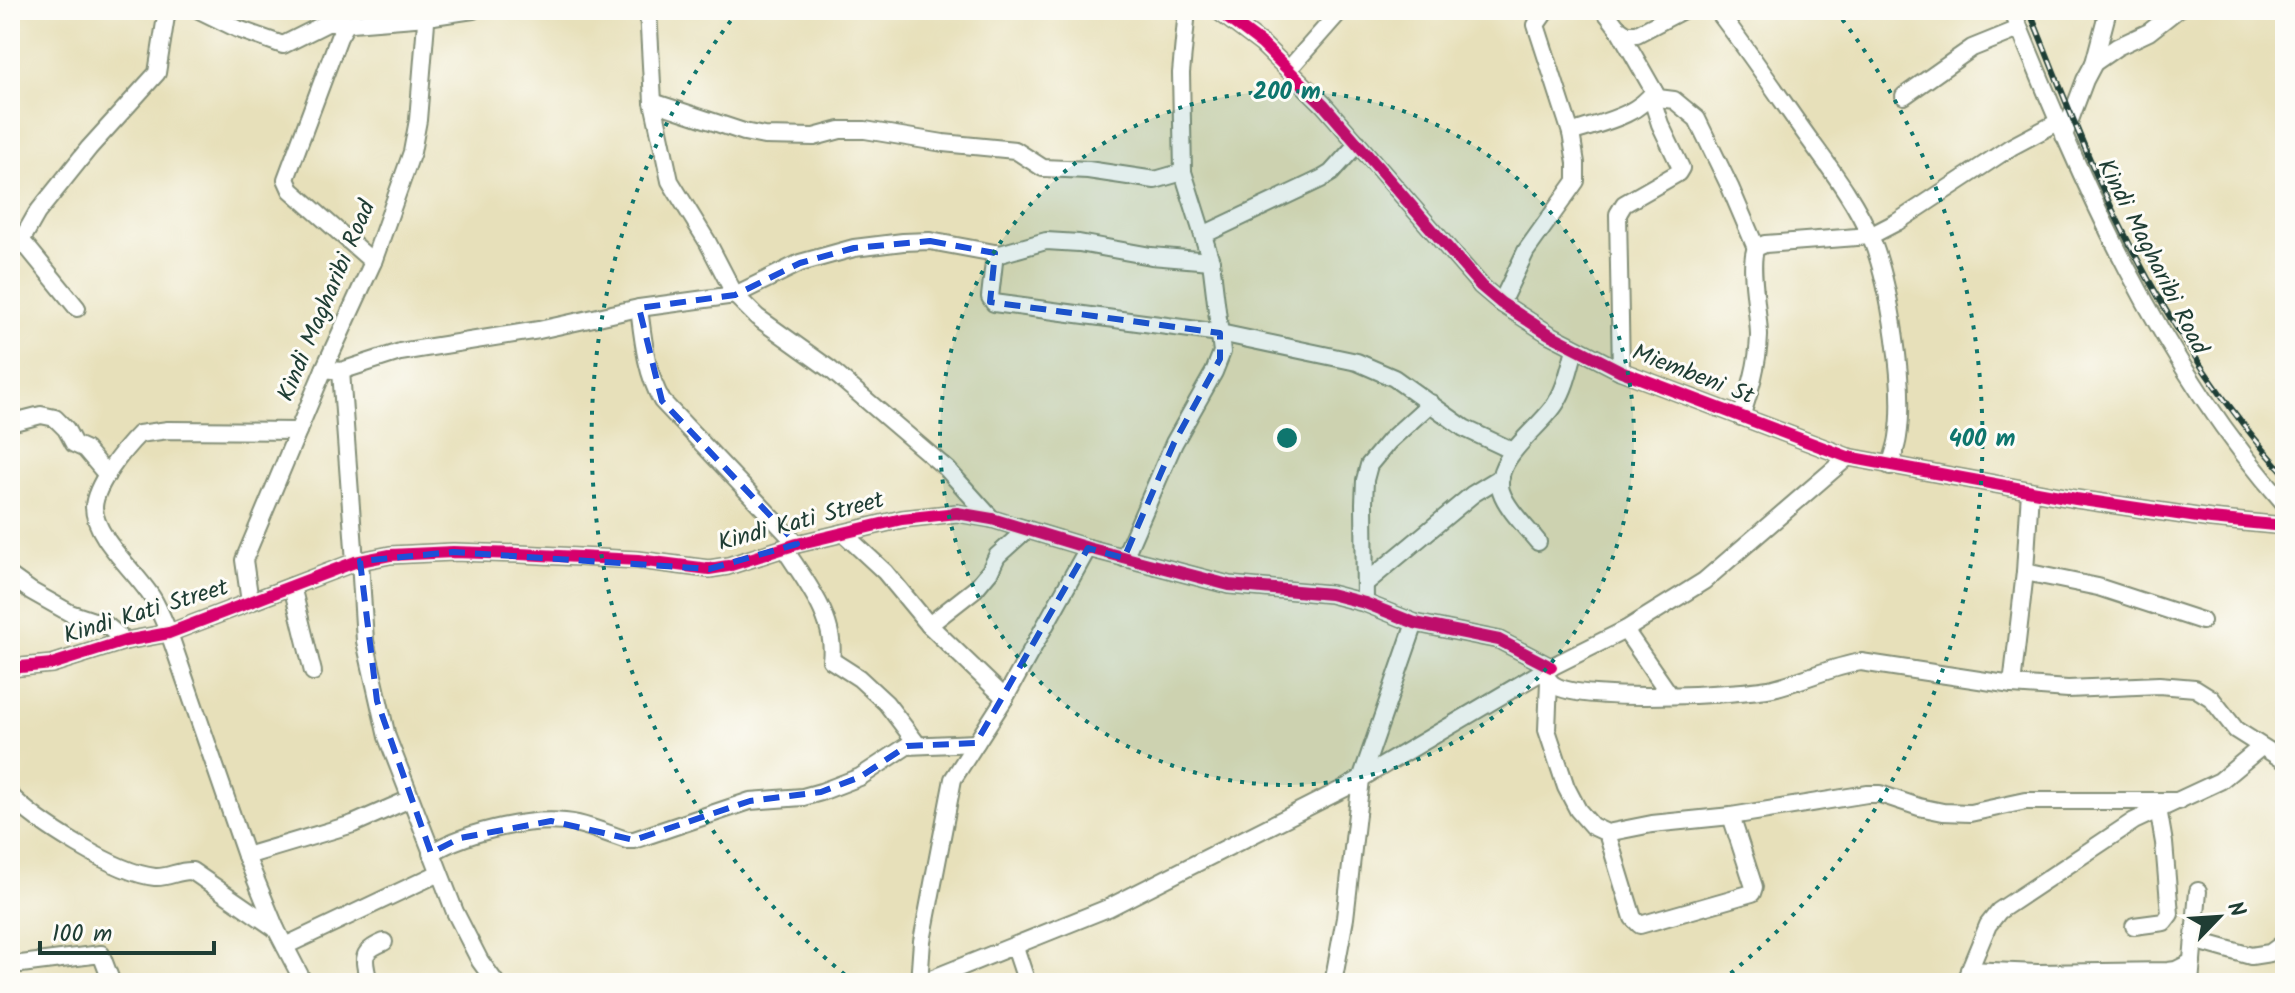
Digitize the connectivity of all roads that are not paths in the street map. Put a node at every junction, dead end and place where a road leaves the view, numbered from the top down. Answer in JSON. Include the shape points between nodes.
{"nodes":[{"id":1,"x":167,"y":10,"type":"edge"},
{"id":2,"x":199,"y":10,"type":"edge"},
{"id":3,"x":473,"y":10,"type":"edge"},
{"id":4,"x":648,"y":10,"type":"edge"},
{"id":5,"x":1187,"y":10,"type":"edge"},
{"id":6,"x":1217,"y":10,"type":"edge"},
{"id":7,"x":1341,"y":10,"type":"edge"},
{"id":8,"x":1542,"y":10,"type":"edge"},
{"id":9,"x":1604,"y":10,"type":"edge"},
{"id":10,"x":1683,"y":10,"type":"edge"},
{"id":11,"x":1717,"y":10,"type":"edge"},
{"id":12,"x":2012,"y":10,"type":"edge"},
{"id":13,"x":2108,"y":10,"type":"edge"},
{"id":14,"x":2177,"y":10,"type":"edge"},
{"id":15,"x":427,"y":14,"type":"edge"},
{"id":16,"x":355,"y":18,"type":"edge"},
{"id":17,"x":1618,"y":28,"type":"junction"},
{"id":18,"x":2019,"y":29,"type":"junction"},
{"id":19,"x":2094,"y":63,"type":"junction"},
{"id":20,"x":1289,"y":69,"type":"junction"},
{"id":21,"x":1653,"y":94,"type":"junction"},
{"id":22,"x":1904,"y":96,"type":"dead end"},
{"id":23,"x":653,"y":102,"type":"junction"},
{"id":24,"x":2061,"y":129,"type":"junction"},
{"id":25,"x":1571,"y":133,"type":"junction"},
{"id":26,"x":1358,"y":143,"type":"junction"},
{"id":27,"x":1183,"y":172,"type":"junction"},
{"id":28,"x":1203,"y":235,"type":"junction"},
{"id":29,"x":1870,"y":236,"type":"junction"},
{"id":30,"x":16,"y":241,"type":"edge"},
{"id":31,"x":1756,"y":248,"type":"junction"},
{"id":32,"x":995,"y":253,"type":"junction"},
{"id":33,"x":1211,"y":261,"type":"junction"},
{"id":34,"x":373,"y":262,"type":"junction"},
{"id":35,"x":735,"y":295,"type":"junction"},
{"id":36,"x":1501,"y":303,"type":"junction"},
{"id":37,"x":77,"y":308,"type":"dead end"},
{"id":38,"x":639,"y":308,"type":"junction"},
{"id":39,"x":1220,"y":333,"type":"junction"},
{"id":40,"x":1575,"y":349,"type":"junction"},
{"id":41,"x":332,"y":370,"type":"junction"},
{"id":42,"x":1621,"y":371,"type":"junction"},
{"id":43,"x":1431,"y":403,"type":"junction"},
{"id":44,"x":1741,"y":417,"type":"junction"},
{"id":45,"x":10,"y":423,"type":"edge"},
{"id":46,"x":298,"y":431,"type":"junction"},
{"id":47,"x":1513,"y":451,"type":"junction"},
{"id":48,"x":1848,"y":457,"type":"junction"},
{"id":49,"x":1890,"y":466,"type":"junction"},
{"id":50,"x":107,"y":475,"type":"junction"},
{"id":51,"x":1501,"y":477,"type":"junction"},
{"id":52,"x":2030,"y":491,"type":"junction"},
{"id":53,"x":2285,"y":504,"type":"edge"},
{"id":54,"x":992,"y":519,"type":"junction"},
{"id":55,"x":2285,"y":526,"type":"edge"},
{"id":56,"x":1027,"y":529,"type":"junction"},
{"id":57,"x":843,"y":533,"type":"junction"},
{"id":58,"x":1538,"y":542,"type":"dead end"},
{"id":59,"x":790,"y":546,"type":"junction"},
{"id":60,"x":1088,"y":548,"type":"junction"},
{"id":61,"x":1124,"y":558,"type":"junction"},
{"id":62,"x":358,"y":562,"type":"junction"},
{"id":63,"x":2025,"y":572,"type":"junction"},
{"id":64,"x":10,"y":576,"type":"edge"},
{"id":65,"x":1367,"y":582,"type":"junction"},
{"id":66,"x":292,"y":586,"type":"junction"},
{"id":67,"x":250,"y":602,"type":"junction"},
{"id":68,"x":1365,"y":603,"type":"junction"},
{"id":69,"x":2202,"y":621,"type":"dead end"},
{"id":70,"x":1415,"y":623,"type":"junction"},
{"id":71,"x":929,"y":625,"type":"junction"},
{"id":72,"x":1625,"y":630,"type":"junction"},
{"id":73,"x":169,"y":633,"type":"junction"},
{"id":74,"x":125,"y":641,"type":"junction"},
{"id":75,"x":10,"y":668,"type":"edge"},
{"id":76,"x":313,"y":672,"type":"dead end"},
{"id":77,"x":1548,"y":673,"type":"junction"},
{"id":78,"x":2012,"y":685,"type":"junction"},
{"id":79,"x":1670,"y":695,"type":"junction"},
{"id":80,"x":1005,"y":698,"type":"junction"},
{"id":81,"x":976,"y":743,"type":"junction"},
{"id":82,"x":918,"y":745,"type":"junction"},
{"id":83,"x":2261,"y":747,"type":"junction"},
{"id":84,"x":2285,"y":761,"type":"edge"},
{"id":85,"x":1361,"y":779,"type":"junction"},
{"id":86,"x":10,"y":795,"type":"edge"},
{"id":87,"x":410,"y":799,"type":"junction"},
{"id":88,"x":2179,"y":801,"type":"junction"},
{"id":89,"x":2158,"y":808,"type":"junction"},
{"id":90,"x":1731,"y":816,"type":"junction"},
{"id":91,"x":1607,"y":833,"type":"junction"},
{"id":92,"x":431,"y":853,"type":"junction"},
{"id":93,"x":246,"y":856,"type":"junction"},
{"id":94,"x":439,"y":873,"type":"junction"},
{"id":95,"x":2198,"y":891,"type":"dead end"},
{"id":96,"x":2134,"y":926,"type":"dead end"},
{"id":97,"x":276,"y":929,"type":"junction"},
{"id":98,"x":2194,"y":940,"type":"junction"},
{"id":99,"x":384,"y":942,"type":"dead end"},
{"id":100,"x":2285,"y":942,"type":"edge"},
{"id":101,"x":285,"y":946,"type":"junction"},
{"id":102,"x":1015,"y":947,"type":"junction"},
{"id":103,"x":2192,"y":962,"type":"junction"},
{"id":104,"x":21,"y":964,"type":"dead end"},
{"id":105,"x":1966,"y":976,"type":"edge"},
{"id":106,"x":112,"y":983,"type":"edge"},
{"id":107,"x":304,"y":983,"type":"edge"},
{"id":108,"x":369,"y":983,"type":"edge"},
{"id":109,"x":496,"y":983,"type":"edge"},
{"id":110,"x":920,"y":983,"type":"edge"},
{"id":111,"x":1027,"y":983,"type":"edge"},
{"id":112,"x":1333,"y":983,"type":"edge"},
{"id":113,"x":2190,"y":983,"type":"edge"}],
"edges":[{"from":1,"to":30,"type":"street","via":[[157,73]]},
{"from":2,"to":16,"type":"street","via":[[283,45],[327,23]]},
{"from":3,"to":15,"type":"street"},
{"from":4,"to":23,"type":"street"},
{"from":5,"to":27,"type":"street","via":[[1181,73]]},
{"from":6,"to":20,"type":"street","name":"Miembeni St"},
{"from":7,"to":20,"type":"street"},
{"from":8,"to":25,"type":"street","via":[[1536,25]]},
{"from":9,"to":17,"type":"street"},
{"from":10,"to":17,"type":"street","via":[[1637,34]]},
{"from":11,"to":29,"type":"street","via":[[1833,172]]},
{"from":12,"to":18,"type":"street","name":"Kindi Magharibi Road"},
{"from":13,"to":19,"type":"street"},
{"from":14,"to":19,"type":"street"},
{"from":15,"to":16,"type":"street"},
{"from":15,"to":34,"type":"street","name":"Kindi Magharibi Road","via":[[412,152]]},
{"from":16,"to":34,"type":"street","via":[[339,37],[286,179],[291,190]]},
{"from":17,"to":21,"type":"street"},
{"from":18,"to":22,"type":"street","via":[[1972,48]]},
{"from":18,"to":24,"type":"street","name":"Kindi Magharibi Road"},
{"from":19,"to":24,"type":"street"},
{"from":20,"to":26,"type":"street","name":"Miembeni St"},
{"from":21,"to":25,"type":"street","via":[[1630,112]]},
{"from":21,"to":31,"type":"street","via":[[1683,105],[1697,119]]},
{"from":21,"to":42,"type":"street","via":[[1660,124],[1681,168],[1624,204],[1618,214]]},
{"from":23,"to":27,"type":"street","via":[[764,136],[865,130],[1015,150],[1043,168],[1155,180]]},
{"from":23,"to":35,"type":"street","via":[[670,181]]},
{"from":24,"to":29,"type":"street","via":[[2011,147]]},
{"from":24,"to":53,"type":"street","name":"Kindi Magharibi Road","via":[[2180,365],[2223,430]]},
{"from":25,"to":36,"type":"street","via":[[1574,187],[1526,251]]},
{"from":26,"to":28,"type":"street","via":[[1321,179]]},
{"from":26,"to":36,"type":"street","name":"Miembeni St"},
{"from":27,"to":28,"type":"street"},
{"from":28,"to":33,"type":"street"},
{"from":29,"to":31,"type":"street"},
{"from":29,"to":49,"type":"street","via":[[1898,370],[1898,437]]},
{"from":30,"to":37,"type":"street"},
{"from":31,"to":44,"type":"street","via":[[1752,264],[1757,361]]},
{"from":32,"to":33,"type":"street","via":[[1046,241]]},
{"from":32,"to":35,"type":"street","via":[[930,241],[854,248],[800,263]]},
{"from":32,"to":39,"type":"street","via":[[990,297],[994,303]]},
{"from":33,"to":39,"type":"street"},
{"from":34,"to":41,"type":"street","name":"Kindi Magharibi Road"},
{"from":35,"to":38,"type":"street"},
{"from":35,"to":54,"type":"street","via":[[947,469]]},
{"from":36,"to":40,"type":"street","name":"Miembeni St"},
{"from":38,"to":41,"type":"street","via":[[400,352]]},
{"from":38,"to":59,"type":"street","via":[[645,353],[662,401]]},
{"from":39,"to":43,"type":"street","via":[[1357,362]]},
{"from":39,"to":61,"type":"street","via":[[1220,359],[1174,443]]},
{"from":40,"to":42,"type":"street","name":"Miembeni St"},
{"from":40,"to":47,"type":"street","via":[[1557,403]]},
{"from":41,"to":46,"type":"street","name":"Kindi Magharibi Road"},
{"from":41,"to":62,"type":"street"},
{"from":42,"to":44,"type":"street","name":"Miembeni St"},
{"from":43,"to":47,"type":"street","via":[[1464,428]]},
{"from":43,"to":65,"type":"street","via":[[1369,465],[1364,503]]},
{"from":44,"to":48,"type":"street","name":"Miembeni St"},
{"from":45,"to":50,"type":"street","via":[[41,415],[55,418]]},
{"from":46,"to":50,"type":"street","via":[[147,432],[135,439]]},
{"from":46,"to":67,"type":"street","name":"Kindi Magharibi Road","via":[[244,560]]},
{"from":47,"to":51,"type":"street"},
{"from":48,"to":49,"type":"street","name":"Miembeni St"},
{"from":48,"to":72,"type":"street","via":[[1704,581]]},
{"from":49,"to":52,"type":"street","name":"Miembeni St"},
{"from":50,"to":73,"type":"street","via":[[97,493],[95,516],[153,598]]},
{"from":51,"to":58,"type":"street","via":[[1506,501]]},
{"from":51,"to":65,"type":"street"},
{"from":52,"to":55,"type":"street","name":"Miembeni St"},
{"from":52,"to":63,"type":"street"},
{"from":54,"to":56,"type":"street","name":"Kindi Kati Street"},
{"from":54,"to":57,"type":"street","name":"Kindi Kati Street","via":[[932,514]]},
{"from":56,"to":60,"type":"street","name":"Kindi Kati Street"},
{"from":56,"to":71,"type":"street","via":[[997,556],[975,589]]},
{"from":57,"to":59,"type":"street","name":"Kindi Kati Street"},
{"from":57,"to":71,"type":"street","via":[[885,572]]},
{"from":59,"to":62,"type":"street","name":"Kindi Kati Street","via":[[709,569],[638,560],[453,552]]},
{"from":59,"to":82,"type":"street","via":[[831,632],[831,660],[886,703]]},
{"from":60,"to":61,"type":"street","name":"Kindi Kati Street"},
{"from":60,"to":80,"type":"street"},
{"from":61,"to":68,"type":"street","name":"Kindi Kati Street","via":[[1229,585],[1330,594]]},
{"from":62,"to":66,"type":"street","name":"Kindi Kati Street"},
{"from":62,"to":87,"type":"street","via":[[373,679]]},
{"from":63,"to":69,"type":"street","via":[[2098,587]]},
{"from":63,"to":78,"type":"street"},
{"from":64,"to":74,"type":"street","via":[[70,613],[106,625]]},
{"from":65,"to":68,"type":"street"},
{"from":66,"to":67,"type":"street","name":"Kindi Kati Street"},
{"from":66,"to":76,"type":"street"},
{"from":67,"to":73,"type":"street","name":"Kindi Kati Street"},
{"from":68,"to":70,"type":"street","name":"Kindi Kati Street"},
{"from":70,"to":77,"type":"street","name":"Kindi Kati Street","via":[[1499,640]]},
{"from":70,"to":85,"type":"street"},
{"from":71,"to":80,"type":"street"},
{"from":72,"to":77,"type":"street"},
{"from":72,"to":79,"type":"street"},
{"from":73,"to":74,"type":"street","name":"Kindi Kati Street"},
{"from":73,"to":93,"type":"street"},
{"from":74,"to":75,"type":"street","name":"Kindi Kati Street","via":[[52,664]]},
{"from":77,"to":79,"type":"street","name":"Kindi Kati Street","via":[[1560,688],[1580,692]]},
{"from":77,"to":85,"type":"street"},
{"from":77,"to":91,"type":"street","via":[[1547,730],[1566,787],[1592,826]]},
{"from":78,"to":79,"type":"street","name":"Kindi Kati Street","via":[[1861,662],[1774,687]]},
{"from":78,"to":83,"type":"street","name":"Kindi Kati Street","via":[[2195,688]]},
{"from":80,"to":81,"type":"street"},
{"from":81,"to":82,"type":"street"},
{"from":81,"to":110,"type":"street","via":[[951,788],[922,941]]},
{"from":82,"to":92,"type":"street","via":[[821,792],[750,801],[634,840],[551,821],[460,838]]},
{"from":83,"to":84,"type":"street","name":"Kindi Kati Street"},
{"from":83,"to":88,"type":"street","via":[[2220,781]]},
{"from":85,"to":102,"type":"street","via":[[1108,908]]},
{"from":85,"to":112,"type":"street"},
{"from":86,"to":97,"type":"street","via":[[45,826],[137,872],[154,877],[192,871]]},
{"from":87,"to":92,"type":"street"},
{"from":87,"to":93,"type":"street","via":[[353,824]]},
{"from":88,"to":89,"type":"street"},
{"from":88,"to":90,"type":"street","via":[[2026,801],[1970,813],[1867,794]]},
{"from":89,"to":96,"type":"street","via":[[2170,914],[2164,922]]},
{"from":89,"to":105,"type":"street","via":[[1999,911]]},
{"from":90,"to":91,"type":"street"},
{"from":90,"to":91,"type":"street","via":[[1752,893],[1640,925],[1630,910]]},
{"from":92,"to":94,"type":"street"},
{"from":93,"to":97,"type":"street"},
{"from":94,"to":101,"type":"street"},
{"from":94,"to":109,"type":"street","via":[[480,961]]},
{"from":95,"to":98,"type":"street"},
{"from":97,"to":101,"type":"street"},
{"from":98,"to":100,"type":"street","via":[[2251,956],[2270,953]]},
{"from":98,"to":103,"type":"street"},
{"from":99,"to":108,"type":"street","via":[[365,953]]},
{"from":101,"to":107,"type":"street"},
{"from":102,"to":110,"type":"street"},
{"from":102,"to":111,"type":"street"},
{"from":103,"to":105,"type":"street","via":[[2168,971]]},
{"from":103,"to":113,"type":"street"},
{"from":104,"to":106,"type":"street","via":[[101,954]]}]}
